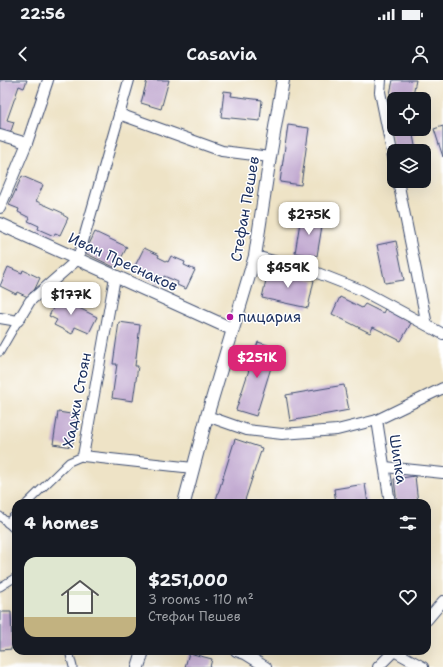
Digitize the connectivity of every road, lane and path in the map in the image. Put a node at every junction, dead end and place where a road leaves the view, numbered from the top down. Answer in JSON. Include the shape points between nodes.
{"nodes":[{"id":1,"x":48,"y":80,"type":"edge"},
{"id":2,"x":129,"y":80,"type":"edge"},
{"id":3,"x":283,"y":80,"type":"edge"},
{"id":4,"x":381,"y":80,"type":"edge"},
{"id":5,"x":119,"y":114,"type":"junction"},
{"id":6,"x":0,"y":135,"type":"edge"},
{"id":7,"x":27,"y":143,"type":"junction"},
{"id":8,"x":390,"y":144,"type":"edge"},
{"id":9,"x":270,"y":157,"type":"junction"},
{"id":10,"x":399,"y":188,"type":"edge"},
{"id":11,"x":0,"y":208,"type":"edge"},
{"id":12,"x":0,"y":224,"type":"edge"},
{"id":13,"x":255,"y":256,"type":"junction"},
{"id":14,"x":78,"y":259,"type":"junction"},
{"id":15,"x":115,"y":277,"type":"junction"},
{"id":16,"x":0,"y":318,"type":"edge"},
{"id":17,"x":18,"y":320,"type":"junction"},
{"id":18,"x":427,"y":326,"type":"junction"},
{"id":19,"x":232,"y":329,"type":"junction"},
{"id":20,"x":443,"y":334,"type":"edge"},
{"id":21,"x":0,"y":352,"type":"edge"},
{"id":22,"x":443,"y":388,"type":"edge"},
{"id":23,"x":207,"y":416,"type":"junction"},
{"id":24,"x":377,"y":420,"type":"junction"},
{"id":25,"x":84,"y":456,"type":"junction"},
{"id":26,"x":385,"y":467,"type":"junction"},
{"id":27,"x":193,"y":468,"type":"junction"},
{"id":28,"x":443,"y":473,"type":"edge"},
{"id":29,"x":31,"y":499,"type":"edge"},
{"id":30,"x":185,"y":499,"type":"edge"},
{"id":31,"x":389,"y":499,"type":"edge"},
{"id":32,"x":0,"y":516,"type":"edge"},
{"id":33,"x":12,"y":518,"type":"edge"},
{"id":34,"x":7,"y":522,"type":"junction"},
{"id":35,"x":12,"y":527,"type":"edge"},
{"id":36,"x":12,"y":579,"type":"edge"},
{"id":37,"x":0,"y":587,"type":"edge"},
{"id":38,"x":443,"y":601,"type":"edge"},
{"id":39,"x":431,"y":613,"type":"edge"},
{"id":40,"x":70,"y":655,"type":"edge"},
{"id":41,"x":142,"y":655,"type":"edge"},
{"id":42,"x":248,"y":655,"type":"edge"},
{"id":43,"x":390,"y":655,"type":"edge"},
{"id":44,"x":401,"y":655,"type":"edge"},
{"id":45,"x":72,"y":667,"type":"edge"},
{"id":46,"x":138,"y":667,"type":"edge"},
{"id":47,"x":266,"y":667,"type":"edge"},
{"id":48,"x":378,"y":667,"type":"edge"},
{"id":49,"x":423,"y":667,"type":"edge"}],
"edges":[{"from":1,"to":7,"type":"street"},
{"from":2,"to":5,"type":"street"},
{"from":3,"to":9,"type":"street","name":"Стефан Пешев"},
{"from":4,"to":8,"type":"street","via":[[380,92]]},
{"from":5,"to":9,"type":"street","via":[[222,151]]},
{"from":5,"to":14,"type":"street"},
{"from":6,"to":7,"type":"street"},
{"from":7,"to":11,"type":"street"},
{"from":9,"to":13,"type":"street","name":"Стефан Пешев"},
{"from":10,"to":18,"type":"street"},
{"from":12,"to":14,"type":"street","name":"Иван Преснаков"},
{"from":13,"to":18,"type":"street","via":[[315,272],[361,290]]},
{"from":13,"to":19,"type":"street","name":"Стефан Пешев"},
{"from":14,"to":15,"type":"street","name":"Иван Преснаков"},
{"from":14,"to":17,"type":"street","via":[[30,301]]},
{"from":15,"to":19,"type":"street","name":"Иван Преснаков"},
{"from":15,"to":25,"type":"street","name":"Хаджи Стоян"},
{"from":16,"to":17,"type":"street"},
{"from":17,"to":21,"type":"street"},
{"from":18,"to":20,"type":"street"},
{"from":19,"to":23,"type":"street","name":"Стефан Пешев"},
{"from":22,"to":24,"type":"street"},
{"from":23,"to":24,"type":"street","via":[[247,430],[282,434],[337,430]]},
{"from":23,"to":27,"type":"street","name":"Стефан Пешев"},
{"from":24,"to":26,"type":"street","name":"Шипка"},
{"from":25,"to":27,"type":"street"},
{"from":25,"to":29,"type":"street","name":"Хаджи Стоян","via":[[68,462]]},
{"from":26,"to":28,"type":"street"},
{"from":26,"to":31,"type":"street","name":"Шипка"},
{"from":27,"to":30,"type":"street","name":"Стефан Пешев"},
{"from":32,"to":34,"type":"street"},
{"from":33,"to":34,"type":"street"},
{"from":34,"to":35,"type":"street"},
{"from":36,"to":37,"type":"street"},
{"from":38,"to":39,"type":"street"},
{"from":40,"to":45,"type":"street"},
{"from":41,"to":46,"type":"street"},
{"from":42,"to":47,"type":"street"},
{"from":43,"to":48,"type":"street"},
{"from":44,"to":49,"type":"street"}]}
